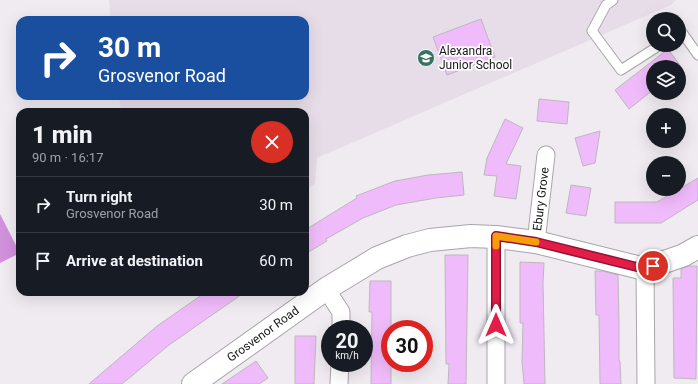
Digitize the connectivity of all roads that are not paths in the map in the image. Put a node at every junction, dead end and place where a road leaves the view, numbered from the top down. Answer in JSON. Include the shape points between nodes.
{"nodes":[{"id":1,"x":613,"y":0,"type":"edge"},
{"id":2,"x":686,"y":38,"type":"edge"},
{"id":3,"x":649,"y":52,"type":"edge"},
{"id":4,"x":698,"y":55,"type":"edge"},
{"id":5,"x":546,"y":155,"type":"dead end"},
{"id":6,"x":496,"y":236,"type":"junction"},
{"id":7,"x":536,"y":242,"type":"junction"},
{"id":8,"x":698,"y":247,"type":"edge"},
{"id":9,"x":645,"y":269,"type":"junction"},
{"id":10,"x":326,"y":289,"type":"junction"},
{"id":11,"x":341,"y":320,"type":"edge"},
{"id":12,"x":340,"y":372,"type":"edge"},
{"id":13,"x":193,"y":384,"type":"edge"},
{"id":14,"x":340,"y":384,"type":"edge"},
{"id":15,"x":496,"y":384,"type":"edge"},
{"id":16,"x":646,"y":384,"type":"edge"}],
"edges":[{"from":1,"to":3,"type":"lane","via":[[606,5],[592,31],[621,70]]},
{"from":2,"to":4,"type":"lane"},
{"from":5,"to":7,"type":"street","name":"Ebury Grove"},
{"from":6,"to":7,"type":"street","name":"Grosvenor Road"},
{"from":6,"to":10,"type":"street","name":"Grosvenor Road","via":[[430,240],[407,246],[377,258]]},
{"from":6,"to":15,"type":"street"},
{"from":7,"to":9,"type":"street","name":"Grosvenor Road"},
{"from":8,"to":9,"type":"street","via":[[684,255]]},
{"from":9,"to":16,"type":"street"},
{"from":10,"to":11,"type":"street","via":[[341,312]]},
{"from":10,"to":13,"type":"street","name":"Grosvenor Road"},
{"from":12,"to":14,"type":"street"}]}
